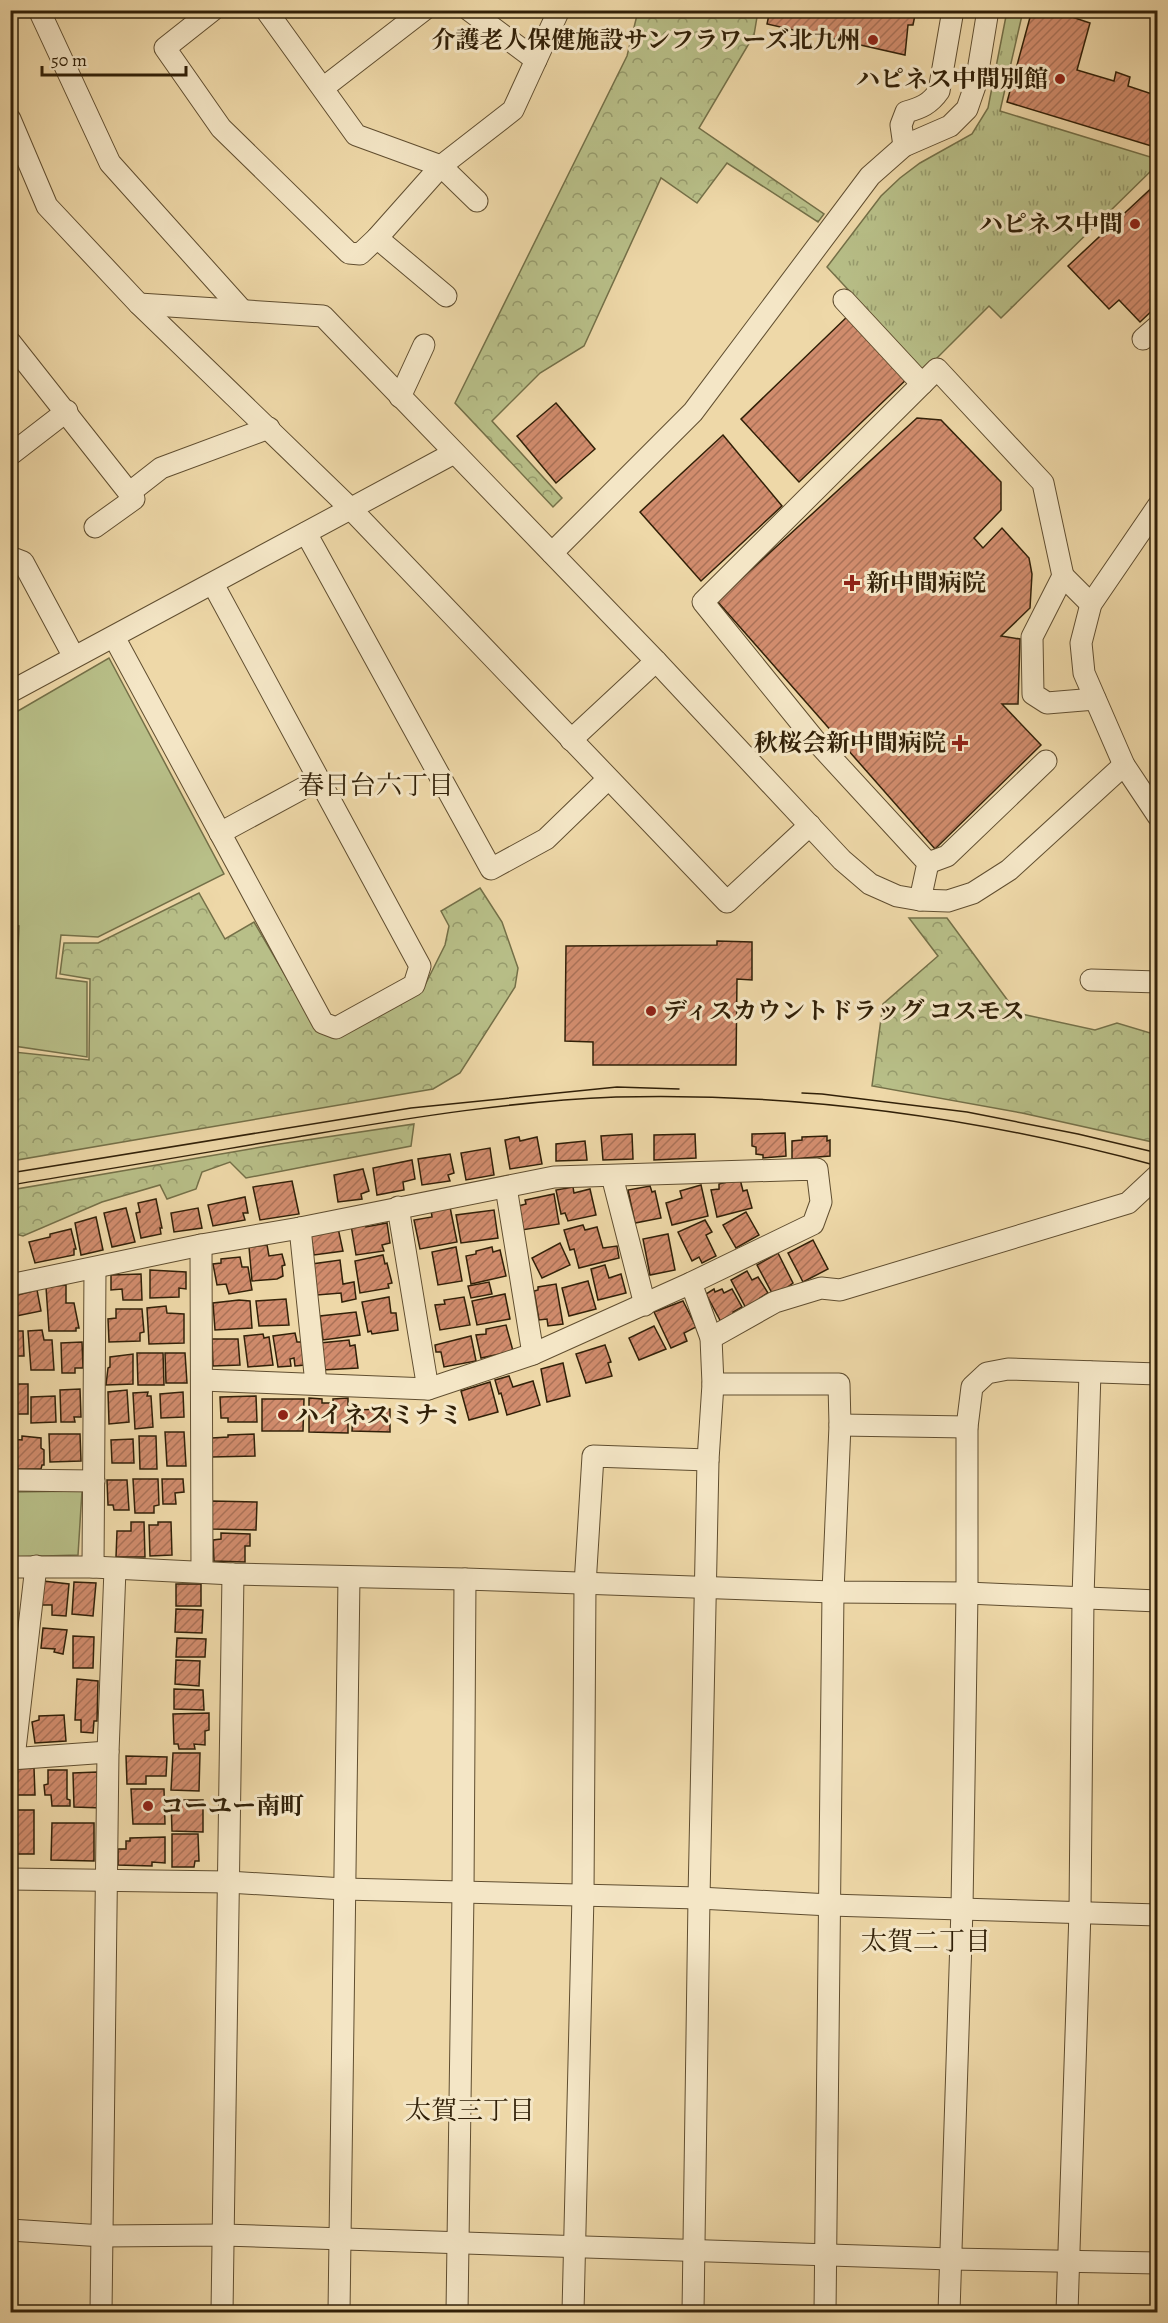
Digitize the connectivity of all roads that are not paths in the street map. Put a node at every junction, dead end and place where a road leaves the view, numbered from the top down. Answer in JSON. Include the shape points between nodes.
{"nodes":[{"id":1,"x":39,"y":10,"type":"edge"},
{"id":2,"x":213,"y":10,"type":"edge"},
{"id":3,"x":266,"y":10,"type":"edge"},
{"id":4,"x":424,"y":10,"type":"edge"},
{"id":5,"x":469,"y":10,"type":"edge"},
{"id":6,"x":559,"y":10,"type":"edge"},
{"id":7,"x":953,"y":10,"type":"edge"},
{"id":8,"x":988,"y":10,"type":"edge"},
{"id":9,"x":536,"y":60,"type":"junction"},
{"id":10,"x":323,"y":88,"type":"junction"},
{"id":11,"x":10,"y":119,"type":"edge"},
{"id":12,"x":904,"y":146,"type":"junction"},
{"id":13,"x":441,"y":166,"type":"junction"},
{"id":14,"x":477,"y":201,"type":"dead end"},
{"id":15,"x":377,"y":238,"type":"junction"},
{"id":16,"x":446,"y":296,"type":"dead end"},
{"id":17,"x":844,"y":300,"type":"dead end"},
{"id":18,"x":139,"y":304,"type":"junction"},
{"id":19,"x":241,"y":309,"type":"junction"},
{"id":20,"x":10,"y":342,"type":"edge"},
{"id":21,"x":424,"y":345,"type":"dead end"},
{"id":22,"x":922,"y":384,"type":"junction"},
{"id":23,"x":400,"y":397,"type":"junction"},
{"id":24,"x":67,"y":411,"type":"junction"},
{"id":25,"x":269,"y":428,"type":"junction"},
{"id":26,"x":454,"y":453,"type":"junction"},
{"id":27,"x":10,"y":455,"type":"edge"},
{"id":28,"x":129,"y":493,"type":"junction"},
{"id":29,"x":1158,"y":506,"type":"edge"},
{"id":30,"x":350,"y":508,"type":"junction"},
{"id":31,"x":95,"y":527,"type":"dead end"},
{"id":32,"x":306,"y":533,"type":"junction"},
{"id":33,"x":552,"y":553,"type":"junction"},
{"id":34,"x":10,"y":557,"type":"edge"},
{"id":35,"x":1063,"y":576,"type":"junction"},
{"id":36,"x":213,"y":584,"type":"junction"},
{"id":37,"x":1090,"y":604,"type":"junction"},
{"id":38,"x":114,"y":637,"type":"junction"},
{"id":39,"x":74,"y":657,"type":"junction"},
{"id":40,"x":656,"y":661,"type":"junction"},
{"id":41,"x":10,"y":692,"type":"edge"},
{"id":42,"x":1095,"y":699,"type":"junction"},
{"id":43,"x":571,"y":740,"type":"junction"},
{"id":44,"x":1046,"y":761,"type":"dead end"},
{"id":45,"x":1124,"y":765,"type":"junction"},
{"id":46,"x":608,"y":779,"type":"junction"},
{"id":47,"x":318,"y":780,"type":"junction"},
{"id":48,"x":1158,"y":816,"type":"edge"},
{"id":49,"x":810,"y":825,"type":"junction"},
{"id":50,"x":220,"y":833,"type":"junction"},
{"id":51,"x":928,"y":863,"type":"junction"},
{"id":52,"x":920,"y":900,"type":"junction"},
{"id":53,"x":1091,"y":980,"type":"dead end"},
{"id":54,"x":1158,"y":982,"type":"edge"},
{"id":55,"x":1158,"y":1175,"type":"edge"},
{"id":56,"x":612,"y":1176,"type":"junction"},
{"id":57,"x":506,"y":1187,"type":"junction"},
{"id":58,"x":398,"y":1207,"type":"junction"},
{"id":59,"x":300,"y":1227,"type":"junction"},
{"id":60,"x":201,"y":1245,"type":"junction"},
{"id":61,"x":95,"y":1269,"type":"junction"},
{"id":62,"x":691,"y":1284,"type":"junction"},
{"id":63,"x":10,"y":1285,"type":"edge"},
{"id":64,"x":645,"y":1305,"type":"junction"},
{"id":65,"x":711,"y":1338,"type":"junction"},
{"id":66,"x":533,"y":1354,"type":"junction"},
{"id":67,"x":1090,"y":1372,"type":"junction"},
{"id":68,"x":1158,"y":1374,"type":"edge"},
{"id":69,"x":203,"y":1380,"type":"junction"},
{"id":70,"x":316,"y":1384,"type":"junction"},
{"id":71,"x":713,"y":1384,"type":"junction"},
{"id":72,"x":428,"y":1389,"type":"junction"},
{"id":73,"x":840,"y":1425,"type":"junction"},
{"id":74,"x":967,"y":1427,"type":"junction"},
{"id":75,"x":708,"y":1460,"type":"junction"},
{"id":76,"x":10,"y":1480,"type":"edge"},
{"id":77,"x":94,"y":1481,"type":"junction"},
{"id":78,"x":36,"y":1566,"type":"junction"},
{"id":79,"x":10,"y":1567,"type":"edge"},
{"id":80,"x":93,"y":1567,"type":"junction"},
{"id":81,"x":115,"y":1569,"type":"junction"},
{"id":82,"x":202,"y":1572,"type":"junction"},
{"id":83,"x":233,"y":1574,"type":"junction"},
{"id":84,"x":349,"y":1577,"type":"junction"},
{"id":85,"x":465,"y":1579,"type":"junction"},
{"id":86,"x":585,"y":1585,"type":"junction"},
{"id":87,"x":707,"y":1588,"type":"junction"},
{"id":88,"x":833,"y":1592,"type":"junction"},
{"id":89,"x":967,"y":1593,"type":"junction"},
{"id":90,"x":1083,"y":1599,"type":"junction"},
{"id":91,"x":1158,"y":1601,"type":"edge"},
{"id":92,"x":108,"y":1752,"type":"junction"},
{"id":93,"x":12,"y":1759,"type":"edge"},
{"id":94,"x":10,"y":1879,"type":"edge"},
{"id":95,"x":107,"y":1881,"type":"junction"},
{"id":96,"x":228,"y":1882,"type":"junction"},
{"id":97,"x":344,"y":1889,"type":"junction"},
{"id":98,"x":463,"y":1892,"type":"junction"},
{"id":99,"x":583,"y":1894,"type":"junction"},
{"id":100,"x":699,"y":1898,"type":"junction"},
{"id":101,"x":830,"y":1905,"type":"junction"},
{"id":102,"x":962,"y":1908,"type":"junction"},
{"id":103,"x":1080,"y":1911,"type":"junction"},
{"id":104,"x":1158,"y":1915,"type":"edge"},
{"id":105,"x":10,"y":2230,"type":"edge"},
{"id":106,"x":103,"y":2235,"type":"junction"},
{"id":107,"x":223,"y":2235,"type":"junction"},
{"id":108,"x":340,"y":2238,"type":"junction"},
{"id":109,"x":458,"y":2241,"type":"junction"},
{"id":110,"x":573,"y":2247,"type":"junction"},
{"id":111,"x":693,"y":2249,"type":"junction"},
{"id":112,"x":825,"y":2255,"type":"junction"},
{"id":113,"x":951,"y":2259,"type":"junction"},
{"id":114,"x":1068,"y":2261,"type":"junction"},
{"id":115,"x":1158,"y":2263,"type":"edge"},
{"id":116,"x":102,"y":2313,"type":"edge"},
{"id":117,"x":222,"y":2313,"type":"edge"},
{"id":118,"x":339,"y":2313,"type":"edge"},
{"id":119,"x":457,"y":2313,"type":"edge"},
{"id":120,"x":573,"y":2313,"type":"edge"},
{"id":121,"x":693,"y":2313,"type":"edge"},
{"id":122,"x":825,"y":2313,"type":"edge"},
{"id":123,"x":949,"y":2313,"type":"edge"},
{"id":124,"x":1067,"y":2313,"type":"edge"}],
"edges":[{"from":1,"to":19,"type":"street","via":[[110,163]]},
{"from":2,"to":15,"type":"street","via":[[165,48],[221,128],[349,253],[360,254]]},
{"from":3,"to":10,"type":"street"},
{"from":4,"to":10,"type":"street"},
{"from":5,"to":9,"type":"street"},
{"from":6,"to":9,"type":"street"},
{"from":7,"to":12,"type":"street","via":[[939,91],[931,102],[906,112],[901,125]]},
{"from":8,"to":12,"type":"street","via":[[976,83],[967,109],[950,126]]},
{"from":9,"to":13,"type":"street","via":[[513,110]]},
{"from":10,"to":13,"type":"street","via":[[356,135]]},
{"from":11,"to":18,"type":"street","via":[[46,206]]},
{"from":12,"to":33,"type":"street","via":[[870,176],[693,412]]},
{"from":13,"to":14,"type":"street"},
{"from":13,"to":15,"type":"street"},
{"from":15,"to":16,"type":"street"},
{"from":17,"to":22,"type":"street"},
{"from":18,"to":19,"type":"street"},
{"from":18,"to":25,"type":"street"},
{"from":19,"to":23,"type":"street","via":[[323,316]]},
{"from":20,"to":24,"type":"street"},
{"from":21,"to":23,"type":"street"},
{"from":22,"to":35,"type":"street","via":[[937,369],[1043,483]]},
{"from":22,"to":51,"type":"street","via":[[703,602],[814,739]]},
{"from":23,"to":26,"type":"street"},
{"from":24,"to":27,"type":"street"},
{"from":24,"to":28,"type":"street"},
{"from":25,"to":28,"type":"street","via":[[161,468]]},
{"from":25,"to":30,"type":"street"},
{"from":26,"to":30,"type":"street"},
{"from":26,"to":33,"type":"street"},
{"from":28,"to":31,"type":"street","via":[[134,499]]},
{"from":29,"to":37,"type":"street"},
{"from":30,"to":32,"type":"street"},
{"from":30,"to":43,"type":"street"},
{"from":32,"to":36,"type":"street"},
{"from":32,"to":46,"type":"street","via":[[491,868],[546,839]]},
{"from":33,"to":40,"type":"street"},
{"from":34,"to":39,"type":"street","via":[[23,562]]},
{"from":35,"to":37,"type":"street"},
{"from":35,"to":42,"type":"street","via":[[1032,637],[1033,694],[1047,703]]},
{"from":36,"to":38,"type":"street"},
{"from":36,"to":47,"type":"street"},
{"from":37,"to":42,"type":"street","via":[[1081,643],[1084,673]]},
{"from":38,"to":39,"type":"street"},
{"from":38,"to":50,"type":"street"},
{"from":39,"to":41,"type":"street"},
{"from":40,"to":43,"type":"street"},
{"from":40,"to":49,"type":"street"},
{"from":42,"to":45,"type":"street"},
{"from":43,"to":46,"type":"street"},
{"from":44,"to":51,"type":"street","via":[[947,856]]},
{"from":45,"to":48,"type":"street"},
{"from":45,"to":52,"type":"street","via":[[1009,870],[973,893],[948,900]]},
{"from":46,"to":49,"type":"street","via":[[727,902]]},
{"from":47,"to":50,"type":"street"},
{"from":47,"to":50,"type":"street","via":[[420,966],[414,985],[336,1028],[323,1023]]},
{"from":49,"to":52,"type":"street","via":[[870,884],[897,896]]},
{"from":51,"to":52,"type":"street"},
{"from":53,"to":54,"type":"street"},
{"from":55,"to":65,"type":"street","via":[[1128,1203],[840,1290],[821,1288],[775,1302]]},
{"from":56,"to":57,"type":"street","via":[[554,1177]]},
{"from":56,"to":62,"type":"street","via":[[817,1168],[822,1202],[813,1224]]},
{"from":56,"to":64,"type":"street"},
{"from":57,"to":58,"type":"street"},
{"from":57,"to":66,"type":"street"},
{"from":58,"to":59,"type":"street"},
{"from":58,"to":72,"type":"street"},
{"from":59,"to":60,"type":"street"},
{"from":59,"to":70,"type":"street"},
{"from":60,"to":61,"type":"street"},
{"from":60,"to":69,"type":"street"},
{"from":61,"to":63,"type":"street"},
{"from":61,"to":77,"type":"street"},
{"from":62,"to":64,"type":"street"},
{"from":62,"to":65,"type":"street"},
{"from":64,"to":66,"type":"street"},
{"from":65,"to":71,"type":"street"},
{"from":66,"to":72,"type":"street"},
{"from":67,"to":68,"type":"street"},
{"from":67,"to":74,"type":"street","via":[[1008,1369],[987,1373],[972,1388]]},
{"from":67,"to":90,"type":"street"},
{"from":69,"to":70,"type":"street"},
{"from":69,"to":82,"type":"street"},
{"from":70,"to":72,"type":"street"},
{"from":71,"to":73,"type":"street","via":[[839,1384]]},
{"from":71,"to":75,"type":"street"},
{"from":73,"to":74,"type":"street"},
{"from":73,"to":88,"type":"street"},
{"from":74,"to":89,"type":"street"},
{"from":75,"to":86,"type":"street","via":[[593,1456]]},
{"from":75,"to":87,"type":"street"},
{"from":76,"to":77,"type":"street"},
{"from":77,"to":80,"type":"street"},
{"from":78,"to":79,"type":"street"},
{"from":78,"to":80,"type":"street"},
{"from":78,"to":93,"type":"street"},
{"from":80,"to":81,"type":"street"},
{"from":81,"to":82,"type":"street"},
{"from":81,"to":92,"type":"street"},
{"from":82,"to":83,"type":"street"},
{"from":83,"to":84,"type":"street"},
{"from":83,"to":96,"type":"street"},
{"from":84,"to":85,"type":"street"},
{"from":84,"to":97,"type":"street"},
{"from":85,"to":86,"type":"street"},
{"from":85,"to":98,"type":"street"},
{"from":86,"to":87,"type":"street"},
{"from":86,"to":99,"type":"street"},
{"from":87,"to":88,"type":"street"},
{"from":87,"to":100,"type":"street"},
{"from":88,"to":89,"type":"street"},
{"from":88,"to":101,"type":"street"},
{"from":89,"to":90,"type":"street"},
{"from":89,"to":102,"type":"street"},
{"from":90,"to":91,"type":"street"},
{"from":90,"to":103,"type":"street"},
{"from":92,"to":93,"type":"street"},
{"from":92,"to":95,"type":"street"},
{"from":94,"to":95,"type":"street"},
{"from":95,"to":96,"type":"street"},
{"from":95,"to":106,"type":"street"},
{"from":96,"to":97,"type":"street"},
{"from":96,"to":107,"type":"street"},
{"from":97,"to":98,"type":"street"},
{"from":97,"to":108,"type":"street"},
{"from":98,"to":99,"type":"street"},
{"from":98,"to":109,"type":"street"},
{"from":99,"to":100,"type":"street"},
{"from":99,"to":110,"type":"street"},
{"from":100,"to":101,"type":"street"},
{"from":100,"to":111,"type":"street"},
{"from":101,"to":102,"type":"street"},
{"from":101,"to":112,"type":"street"},
{"from":102,"to":103,"type":"street"},
{"from":102,"to":113,"type":"street"},
{"from":103,"to":104,"type":"street"},
{"from":103,"to":114,"type":"street"},
{"from":105,"to":106,"type":"street"},
{"from":106,"to":107,"type":"street"},
{"from":106,"to":116,"type":"street"},
{"from":107,"to":108,"type":"street"},
{"from":107,"to":117,"type":"street"},
{"from":108,"to":109,"type":"street"},
{"from":108,"to":118,"type":"street"},
{"from":109,"to":110,"type":"street"},
{"from":109,"to":119,"type":"street"},
{"from":110,"to":111,"type":"street"},
{"from":110,"to":120,"type":"street"},
{"from":111,"to":112,"type":"street"},
{"from":111,"to":121,"type":"street"},
{"from":112,"to":113,"type":"street"},
{"from":112,"to":122,"type":"street"},
{"from":113,"to":114,"type":"street"},
{"from":113,"to":123,"type":"street"},
{"from":114,"to":115,"type":"street"},
{"from":114,"to":124,"type":"street"}]}
